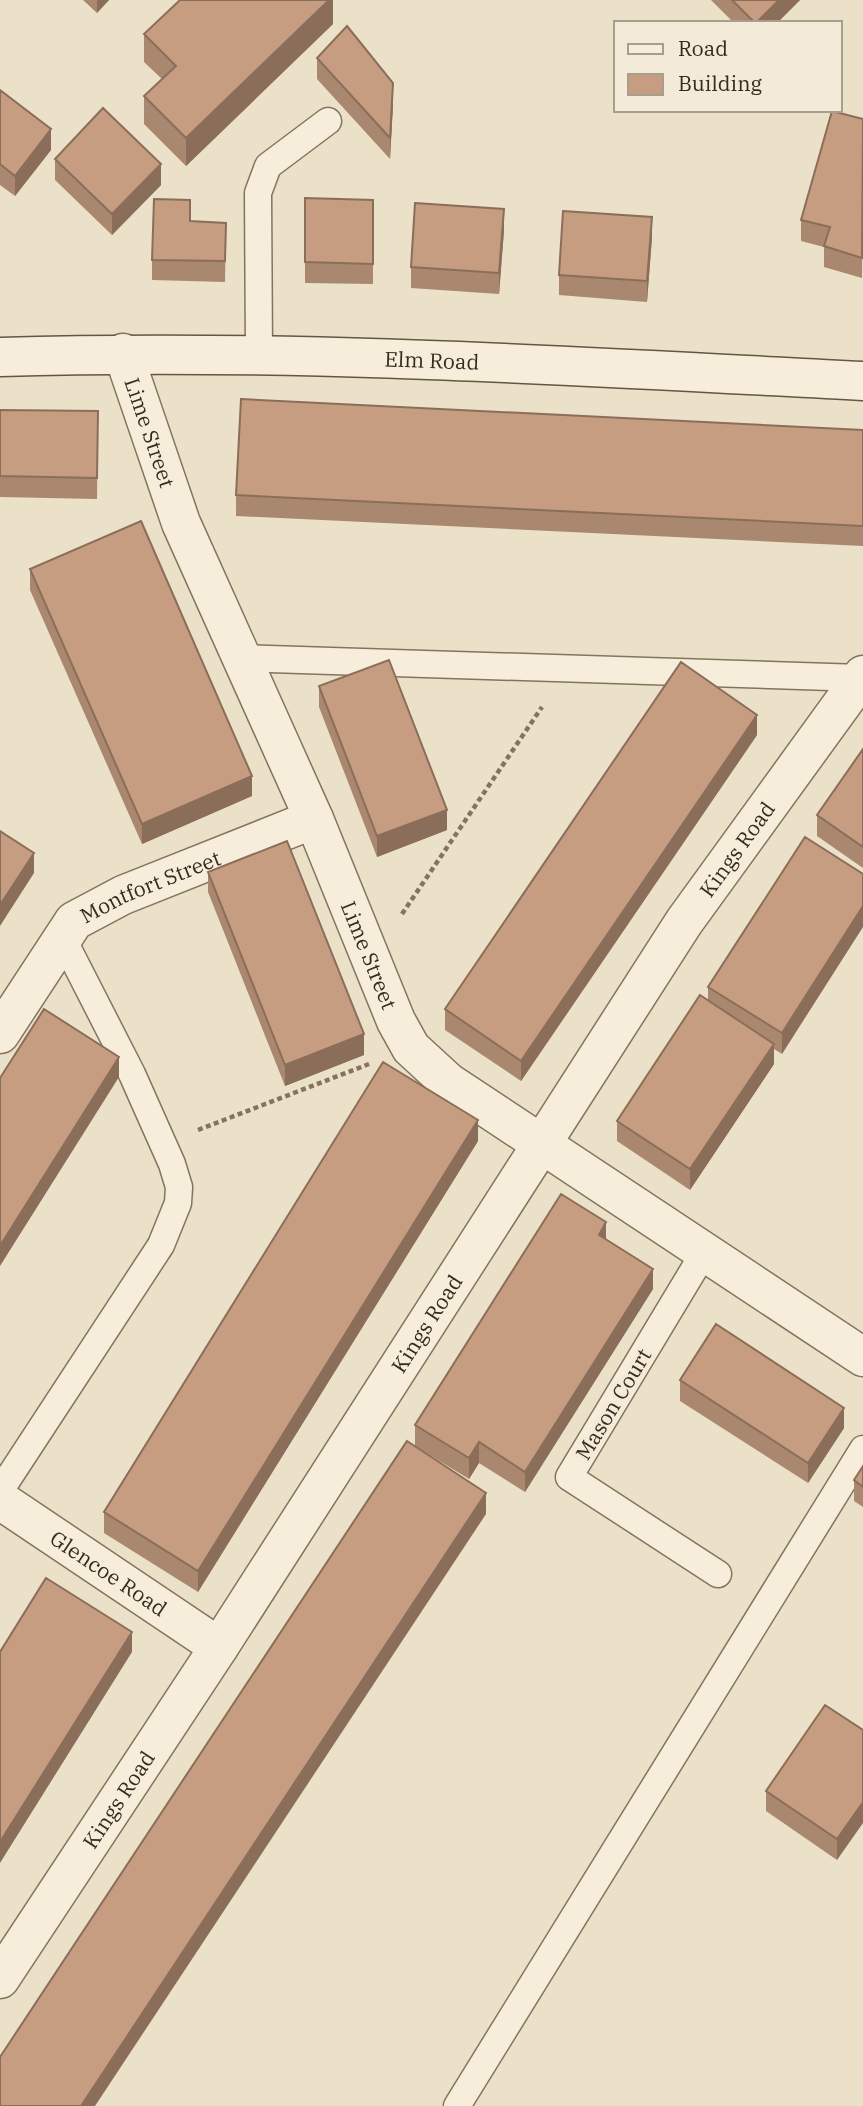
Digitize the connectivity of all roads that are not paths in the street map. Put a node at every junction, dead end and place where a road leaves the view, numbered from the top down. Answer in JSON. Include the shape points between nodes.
{"nodes":[{"id":1,"x":328,"y":121,"type":"dead end"},
{"id":2,"x":123,"y":353,"type":"junction"},
{"id":3,"x":258,"y":355,"type":"junction"},
{"id":4,"x":0,"y":357,"type":"edge"},
{"id":5,"x":863,"y":381,"type":"edge"},
{"id":6,"x":242,"y":658,"type":"junction"},
{"id":7,"x":862,"y":677,"type":"edge"},
{"id":8,"x":314,"y":819,"type":"junction"},
{"id":9,"x":62,"y":937,"type":"junction"},
{"id":10,"x":0,"y":1034,"type":"edge"},
{"id":11,"x":540,"y":1142,"type":"junction"},
{"id":12,"x":705,"y":1251,"type":"junction"},
{"id":13,"x":863,"y":1357,"type":"edge"},
{"id":14,"x":863,"y":1449,"type":"edge"},
{"id":15,"x":0,"y":1491,"type":"edge"},
{"id":16,"x":0,"y":1500,"type":"edge"},
{"id":17,"x":718,"y":1574,"type":"dead end"},
{"id":18,"x":219,"y":1647,"type":"junction"},
{"id":19,"x":0,"y":1979,"type":"edge"},
{"id":20,"x":457,"y":2106,"type":"edge"}],
"edges":[{"from":1,"to":3,"type":"lane","via":[[268,166],[258,193]]},
{"from":2,"to":3,"type":"street","name":"Elm Road"},
{"from":2,"to":4,"type":"street","name":"Elm Road"},
{"from":2,"to":6,"type":"street","name":"Lime Street","via":[[181,523]]},
{"from":3,"to":5,"type":"street","name":"Elm Road","via":[[390,357]]},
{"from":6,"to":7,"type":"lane"},
{"from":6,"to":8,"type":"street","name":"Lime Street"},
{"from":7,"to":11,"type":"street","name":"Kings Road","via":[[684,922]]},
{"from":8,"to":9,"type":"street","name":"Montfort Street","via":[[123,895],[74,921]]},
{"from":8,"to":11,"type":"street","name":"Lime Street","via":[[411,1048],[448,1082]]},
{"from":9,"to":10,"type":"street","name":"Montfort Street"},
{"from":9,"to":15,"type":"lane","via":[[164,1143],[179,1187],[178,1203],[161,1245]]},
{"from":11,"to":12,"type":"street","name":"Lime Street"},
{"from":11,"to":18,"type":"street","name":"Kings Road"},
{"from":12,"to":13,"type":"street","name":"Lime Street"},
{"from":12,"to":17,"type":"lane","name":"Mason Court","via":[[569,1477]]},
{"from":14,"to":20,"type":"lane"},
{"from":16,"to":18,"type":"street","name":"Glencoe Road"},
{"from":18,"to":19,"type":"street","name":"Kings Road"}]}
